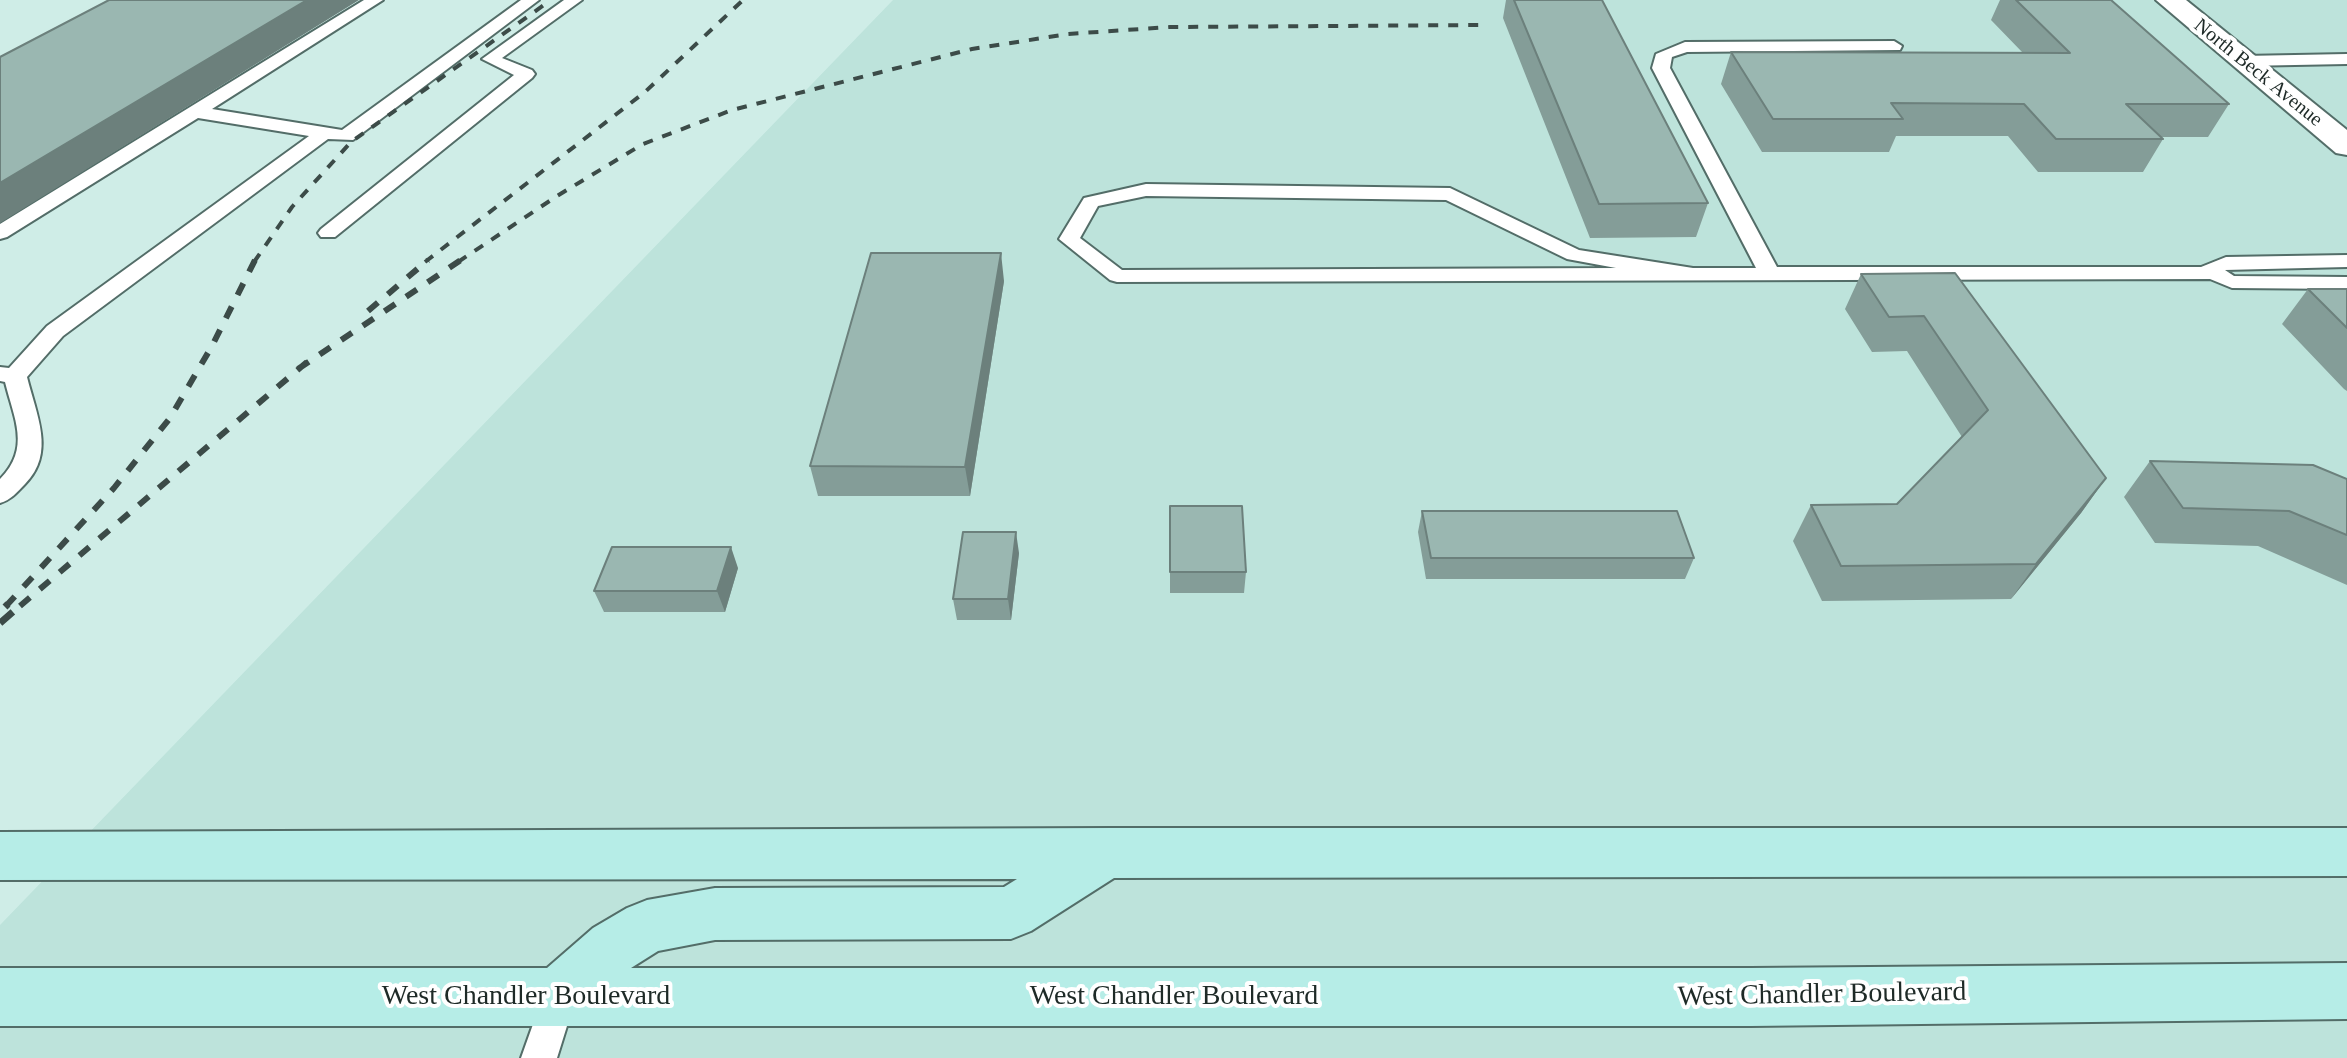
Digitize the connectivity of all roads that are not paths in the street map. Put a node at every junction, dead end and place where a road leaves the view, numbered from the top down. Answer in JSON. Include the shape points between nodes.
{"nodes":[{"id":1,"x":375,"y":0,"type":"edge"},
{"id":2,"x":531,"y":0,"type":"edge"},
{"id":3,"x":574,"y":0,"type":"edge"},
{"id":4,"x":2169,"y":0,"type":"edge"},
{"id":5,"x":1894,"y":46,"type":"dead end"},
{"id":6,"x":2347,"y":59,"type":"edge"},
{"id":7,"x":2243,"y":61,"type":"junction"},
{"id":8,"x":195,"y":112,"type":"junction"},
{"id":9,"x":324,"y":133,"type":"junction"},
{"id":10,"x":2347,"y":146,"type":"edge"},
{"id":11,"x":0,"y":233,"type":"edge"},
{"id":12,"x":328,"y":233,"type":"dead end"},
{"id":13,"x":2347,"y":261,"type":"edge"},
{"id":14,"x":2214,"y":273,"type":"junction"},
{"id":15,"x":1770,"y":274,"type":"junction"},
{"id":16,"x":1699,"y":275,"type":"junction"},
{"id":17,"x":2347,"y":283,"type":"edge"},
{"id":18,"x":7,"y":375,"type":"edge"},
{"id":19,"x":0,"y":494,"type":"edge"},
{"id":20,"x":1109,"y":852,"type":"junction"},
{"id":21,"x":2347,"y":852,"type":"edge"},
{"id":22,"x":0,"y":856,"type":"edge"},
{"id":23,"x":2347,"y":991,"type":"edge"},
{"id":24,"x":0,"y":997,"type":"edge"},
{"id":25,"x":559,"y":997,"type":"junction"},
{"id":26,"x":539,"y":1058,"type":"edge"}],
"edges":[{"from":1,"to":8,"type":"lane"},
{"from":2,"to":9,"type":"lane","via":[[346,136]]},
{"from":3,"to":12,"type":"lane","via":[[490,59],[526,74]]},
{"from":4,"to":7,"type":"street","name":"North Beck Avenue"},
{"from":5,"to":15,"type":"lane","via":[[1685,47],[1664,54],[1661,68]]},
{"from":6,"to":7,"type":"lane"},
{"from":7,"to":10,"type":"street","name":"North Beck Avenue"},
{"from":8,"to":9,"type":"lane"},
{"from":8,"to":11,"type":"lane"},
{"from":9,"to":18,"type":"lane","via":[[55,331]]},
{"from":13,"to":14,"type":"lane","via":[[2226,263],[2213,265]]},
{"from":14,"to":15,"type":"lane"},
{"from":14,"to":17,"type":"lane","via":[[2243,283]]},
{"from":15,"to":16,"type":"lane"},
{"from":16,"to":16,"type":"lane","via":[[1117,276],[1069,239],[1091,202],[1146,190],[1450,194],[1574,255]]},
{"from":18,"to":19,"type":"lane","via":[[32,444],[25,469]]},
{"from":20,"to":21,"type":"main road"},
{"from":20,"to":22,"type":"main road"},
{"from":20,"to":25,"type":"main road","via":[[1011,913],[715,914],[647,927],[613,947]]},
{"from":23,"to":25,"type":"main road","name":"West Chandler Boulevard"},
{"from":24,"to":25,"type":"main road","name":"West Chandler Boulevard"},
{"from":25,"to":26,"type":"lane"}]}
